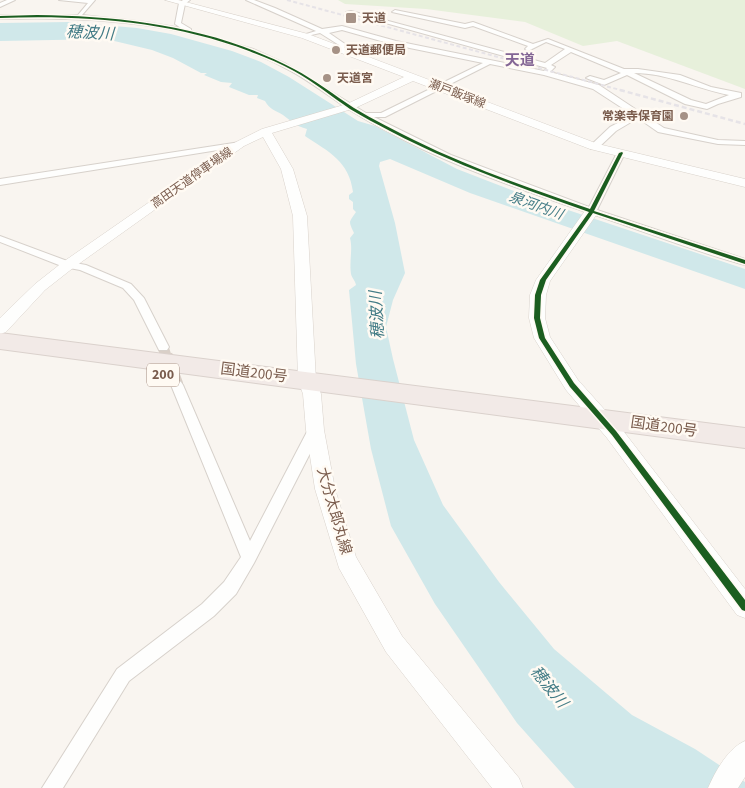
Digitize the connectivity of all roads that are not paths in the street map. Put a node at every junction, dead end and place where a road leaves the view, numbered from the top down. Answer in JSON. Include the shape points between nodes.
{"nodes":[{"id":1,"x":12,"y":0,"type":"edge"},
{"id":2,"x":62,"y":0,"type":"edge"},
{"id":3,"x":169,"y":0,"type":"edge"},
{"id":4,"x":249,"y":0,"type":"edge"},
{"id":5,"x":90,"y":1,"type":"edge"},
{"id":6,"x":184,"y":2,"type":"edge"},
{"id":7,"x":0,"y":5,"type":"edge"},
{"id":8,"x":349,"y":12,"type":"dead end"},
{"id":9,"x":395,"y":12,"type":"dead end"},
{"id":10,"x":80,"y":14,"type":"dead end"},
{"id":11,"x":0,"y":17,"type":"edge"},
{"id":12,"x":321,"y":31,"type":"junction"},
{"id":13,"x":194,"y":32,"type":"junction"},
{"id":14,"x":305,"y":36,"type":"junction"},
{"id":15,"x":533,"y":46,"type":"junction"},
{"id":16,"x":342,"y":49,"type":"junction"},
{"id":17,"x":570,"y":50,"type":"junction"},
{"id":18,"x":515,"y":57,"type":"junction"},
{"id":19,"x":489,"y":62,"type":"junction"},
{"id":20,"x":548,"y":69,"type":"junction"},
{"id":21,"x":627,"y":72,"type":"junction"},
{"id":22,"x":413,"y":77,"type":"junction"},
{"id":23,"x":438,"y":86,"type":"junction"},
{"id":24,"x":348,"y":106,"type":"junction"},
{"id":25,"x":639,"y":114,"type":"junction"},
{"id":26,"x":366,"y":115,"type":"junction"},
{"id":27,"x":269,"y":131,"type":"junction"},
{"id":28,"x":745,"y":143,"type":"edge"},
{"id":29,"x":240,"y":144,"type":"junction"},
{"id":30,"x":594,"y":147,"type":"junction"},
{"id":31,"x":621,"y":154,"type":"junction"},
{"id":32,"x":0,"y":182,"type":"edge"},
{"id":33,"x":745,"y":183,"type":"edge"},
{"id":34,"x":592,"y":211,"type":"junction"},
{"id":35,"x":0,"y":238,"type":"edge"},
{"id":36,"x":745,"y":262,"type":"edge"},
{"id":37,"x":68,"y":265,"type":"junction"},
{"id":38,"x":0,"y":328,"type":"edge"},
{"id":39,"x":0,"y":340,"type":"edge"},
{"id":40,"x":163,"y":346,"type":"tunnel mouth"},
{"id":41,"x":0,"y":354,"type":"edge"},
{"id":42,"x":177,"y":385,"type":"tunnel mouth"},
{"id":43,"x":318,"y":388,"type":"junction"},
{"id":44,"x":608,"y":426,"type":"junction"},
{"id":45,"x":315,"y":430,"type":"junction"},
{"id":46,"x":745,"y":438,"type":"edge"},
{"id":47,"x":745,"y":451,"type":"edge"},
{"id":48,"x":249,"y":558,"type":"junction"},
{"id":49,"x":745,"y":607,"type":"edge"},
{"id":50,"x":745,"y":754,"type":"edge"},
{"id":51,"x":52,"y":788,"type":"edge"},
{"id":52,"x":509,"y":788,"type":"edge"},
{"id":53,"x":722,"y":788,"type":"edge"}],
"edges":[{"from":1,"to":7,"type":"street"},
{"from":2,"to":5,"type":"street"},
{"from":3,"to":6,"type":"main road","name":"瀬戸飯塚線"},
{"from":4,"to":12,"type":"street","via":[[278,9]]},
{"from":5,"to":10,"type":"street","via":[[93,1]]},
{"from":6,"to":13,"type":"street","via":[[178,24]]},
{"from":6,"to":14,"type":"main road","name":"瀬戸飯塚線"},
{"from":8,"to":18,"type":"street"},
{"from":9,"to":15,"type":"street","via":[[464,26],[473,24]]},
{"from":11,"to":13,"type":"street","via":[[113,19]]},
{"from":12,"to":14,"type":"street"},
{"from":12,"to":16,"type":"street","via":[[342,44]]},
{"from":12,"to":19,"type":"street","via":[[342,28]]},
{"from":13,"to":24,"type":"street","via":[[286,66]]},
{"from":14,"to":16,"type":"main road","name":"瀬戸飯塚線"},
{"from":15,"to":17,"type":"street","via":[[546,40]]},
{"from":15,"to":18,"type":"street"},
{"from":16,"to":22,"type":"main road","name":"瀬戸飯塚線"},
{"from":17,"to":20,"type":"street"},
{"from":17,"to":21,"type":"street"},
{"from":18,"to":20,"type":"street"},
{"from":19,"to":20,"type":"street"},
{"from":19,"to":23,"type":"street"},
{"from":20,"to":21,"type":"street","via":[[604,83]]},
{"from":20,"to":25,"type":"street","via":[[596,87]]},
{"from":21,"to":21,"type":"street","via":[[688,102],[707,107],[738,95],[709,89],[680,77]]},
{"from":22,"to":23,"type":"main road","name":"瀬戸飯塚線"},
{"from":22,"to":24,"type":"main road","name":"高田天道停車場線"},
{"from":23,"to":26,"type":"street","via":[[382,115]]},
{"from":23,"to":30,"type":"main road","name":"瀬戸飯塚線"},
{"from":24,"to":26,"type":"street"},
{"from":24,"to":27,"type":"main road","name":"高田天道停車場線"},
{"from":25,"to":28,"type":"street","via":[[661,130],[718,142]]},
{"from":25,"to":30,"type":"street","via":[[612,129]]},
{"from":26,"to":34,"type":"street","via":[[445,156]]},
{"from":27,"to":29,"type":"main road","name":"高田天道停車場線"},
{"from":27,"to":43,"type":"main road","name":"大分太郎丸線","via":[[287,169],[300,216]]},
{"from":29,"to":32,"type":"street"},
{"from":29,"to":37,"type":"main road","name":"高田天道停車場線"},
{"from":30,"to":31,"type":"main road","name":"瀬戸飯塚線"},
{"from":31,"to":33,"type":"main road","name":"瀬戸飯塚線"},
{"from":31,"to":34,"type":"street"},
{"from":34,"to":36,"type":"street"},
{"from":34,"to":44,"type":"main road","via":[[543,280],[538,295],[537,318],[542,338],[572,385]]},
{"from":35,"to":37,"type":"street"},
{"from":37,"to":38,"type":"main road","name":"高田天道停車場線","via":[[40,287]]},
{"from":37,"to":40,"type":"street","via":[[82,267],[127,286],[138,298]]},
{"from":39,"to":43,"type":"highway","name":"国道200号","number":"200"},
{"from":41,"to":43,"type":"highway","name":"国道200号","number":"200"},
{"from":42,"to":48,"type":"street"},
{"from":43,"to":44,"type":"highway","name":"国道200号","number":"200"},
{"from":43,"to":45,"type":"main road","name":"大分太郎丸線"},
{"from":44,"to":46,"type":"highway","name":"国道200号","number":"200"},
{"from":44,"to":47,"type":"highway","name":"国道200号","number":"200"},
{"from":44,"to":49,"type":"main road"},
{"from":45,"to":48,"type":"street"},
{"from":45,"to":52,"type":"main road","name":"大分太郎丸線","via":[[324,488],[348,561],[394,644]]},
{"from":48,"to":51,"type":"street","via":[[230,588],[208,610],[123,675]]},
{"from":50,"to":53,"type":"main road"}]}
